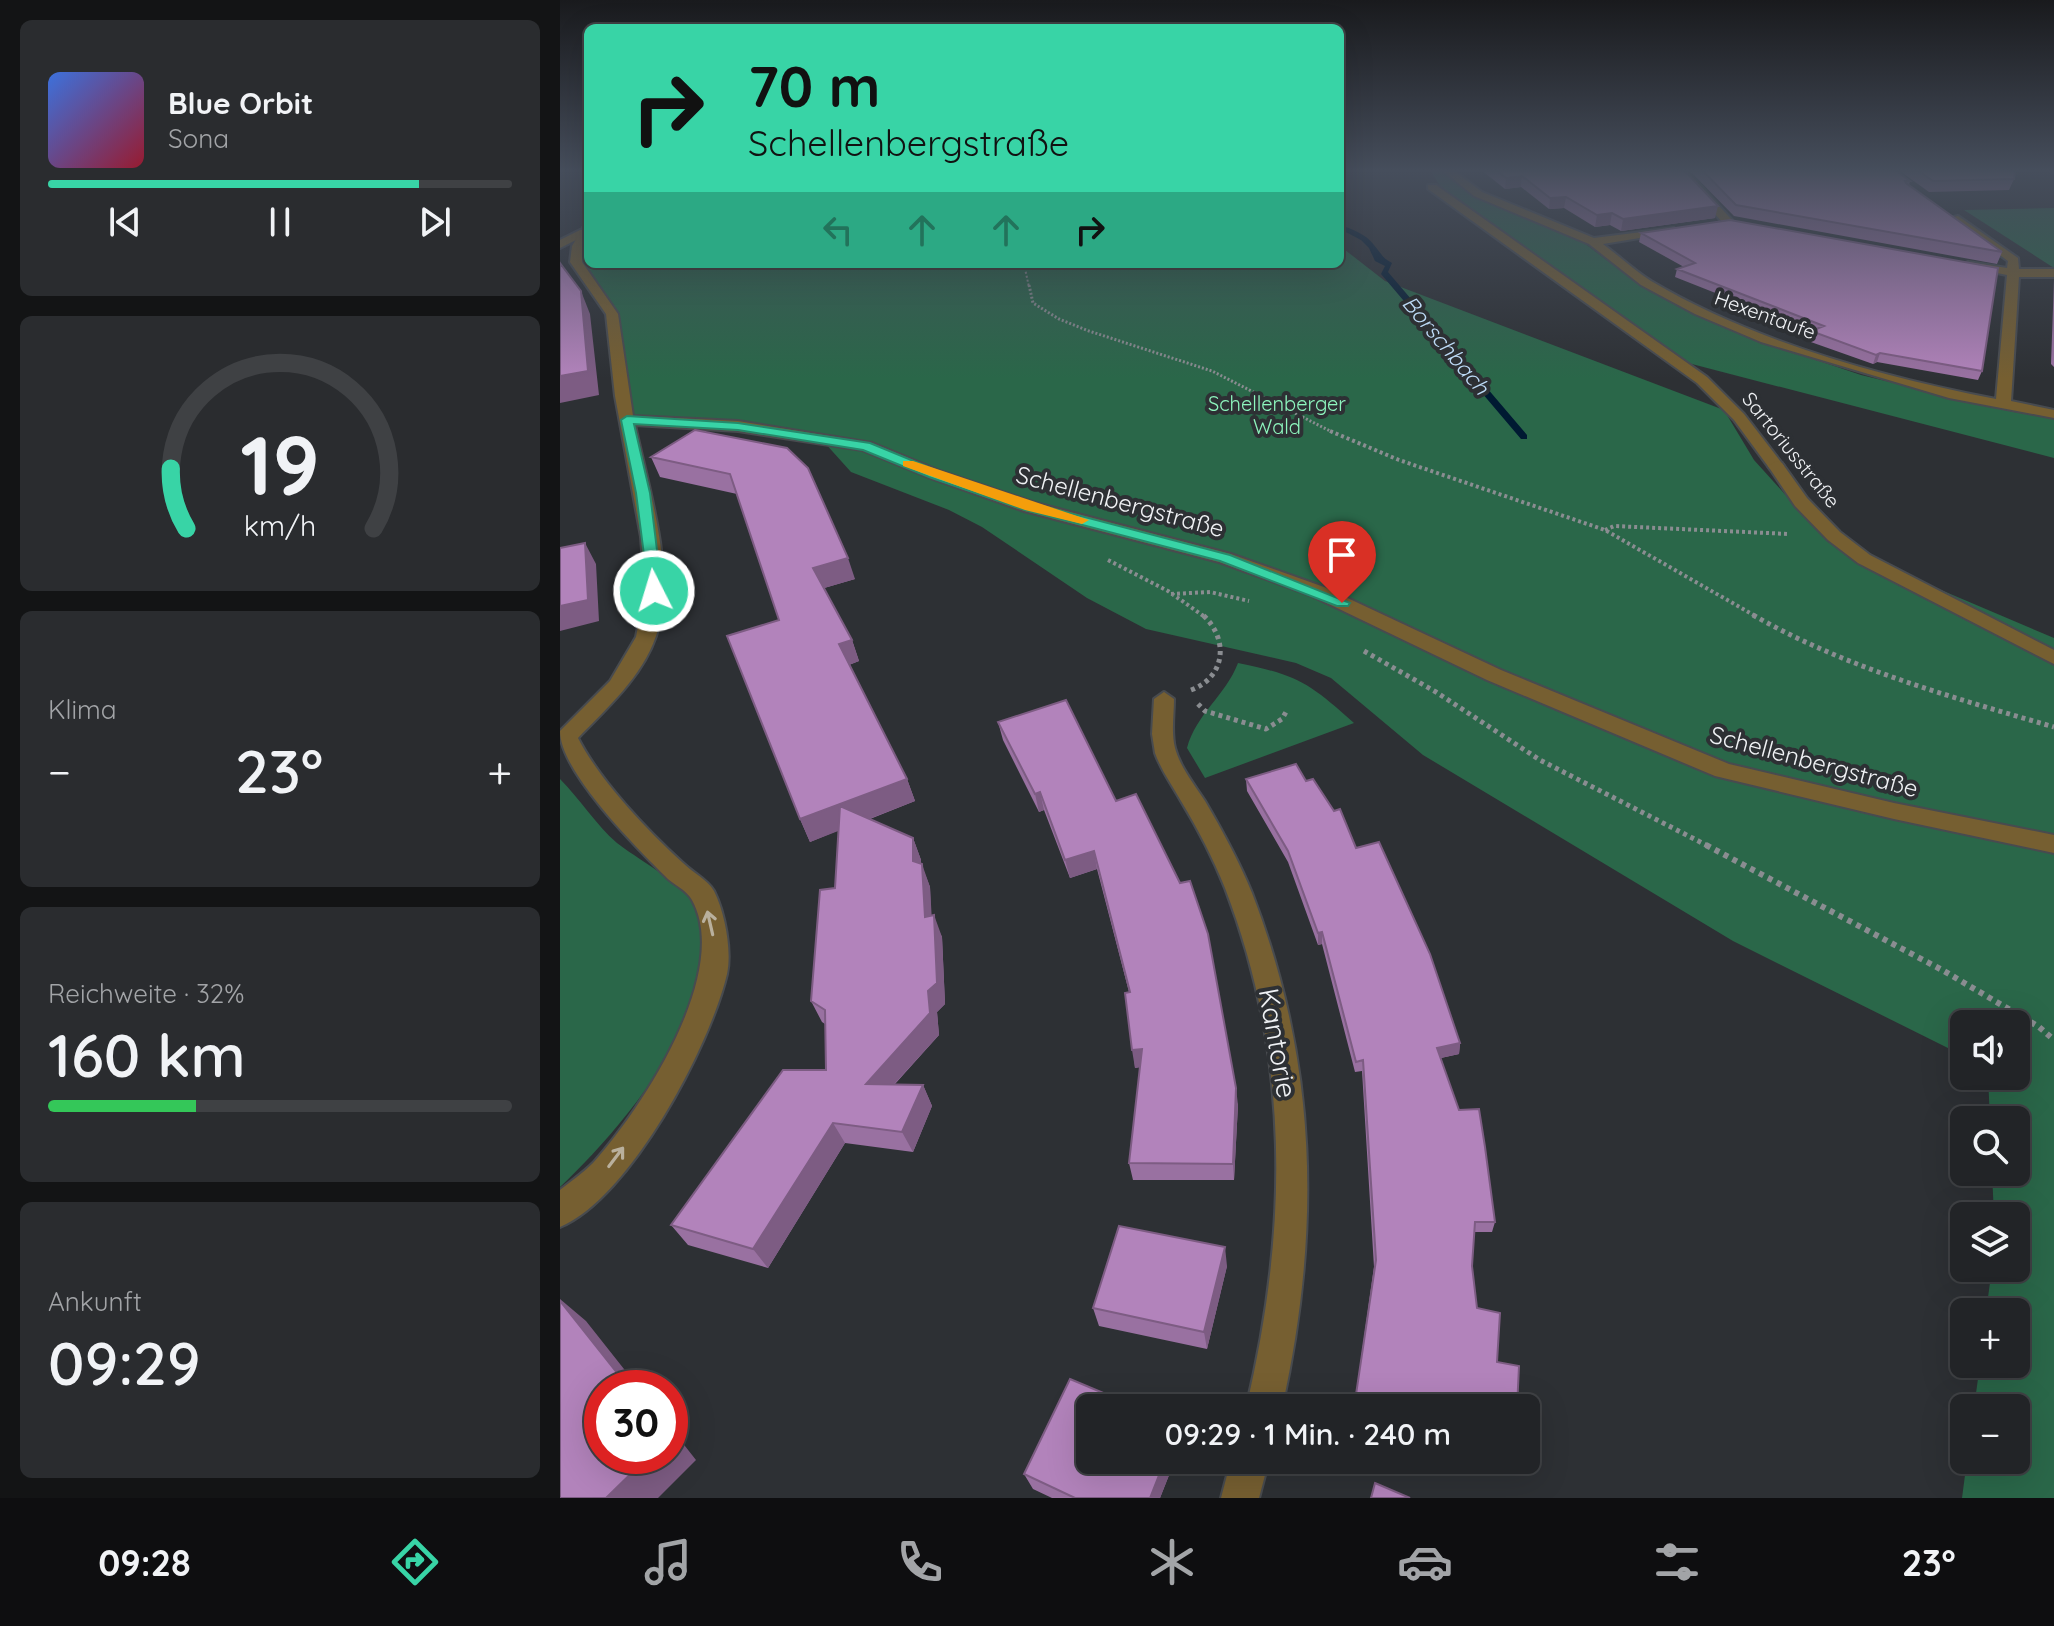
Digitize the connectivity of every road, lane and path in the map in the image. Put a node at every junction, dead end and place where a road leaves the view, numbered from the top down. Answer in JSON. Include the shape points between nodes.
{"nodes":[{"id":1,"x":583,"y":239,"type":"edge"},
{"id":2,"x":1505,"y":239,"type":"edge"},
{"id":3,"x":1586,"y":239,"type":"edge"},
{"id":4,"x":1613,"y":239,"type":"edge"},
{"id":5,"x":1984,"y":239,"type":"edge"},
{"id":6,"x":1593,"y":242,"type":"junction"},
{"id":7,"x":1962,"y":265,"type":"edge"},
{"id":8,"x":1025,"y":268,"type":"edge"},
{"id":9,"x":2014,"y":273,"type":"junction"},
{"id":10,"x":2054,"y":273,"type":"edge"},
{"id":11,"x":2003,"y":405,"type":"junction"},
{"id":12,"x":2054,"y":414,"type":"edge"},
{"id":13,"x":627,"y":420,"type":"junction"},
{"id":14,"x":1605,"y":530,"type":"junction"},
{"id":15,"x":1834,"y":536,"type":"junction"},
{"id":16,"x":1256,"y":603,"type":"dead end"},
{"id":17,"x":1354,"y":646,"type":"dead end"},
{"id":18,"x":2054,"y":658,"type":"edge"},
{"id":19,"x":1164,"y":699,"type":"dead end"},
{"id":20,"x":1286,"y":712,"type":"dead end"},
{"id":21,"x":2054,"y":727,"type":"edge"},
{"id":22,"x":564,"y":739,"type":"edge"},
{"id":23,"x":2054,"y":844,"type":"edge"},
{"id":24,"x":2054,"y":1040,"type":"edge"},
{"id":25,"x":560,"y":1211,"type":"edge"},
{"id":26,"x":1268,"y":1394,"type":"edge"},
{"id":27,"x":1246,"y":1474,"type":"edge"},
{"id":28,"x":1240,"y":1498,"type":"edge"}],
"edges":[{"from":1,"to":13,"type":"street","via":[[576,262],[612,314]]},
{"from":2,"to":15,"type":"street","name":"Sartoriusstraße","via":[[1702,380],[1739,417],[1801,502]]},
{"from":3,"to":6,"type":"street","name":"Hexentaufe"},
{"from":4,"to":6,"type":"street"},
{"from":5,"to":9,"type":"street","via":[[2014,260]]},
{"from":6,"to":11,"type":"street","name":"Hexentaufe","via":[[1645,282],[1766,339],[1862,370]]},
{"from":7,"to":9,"type":"street"},
{"from":8,"to":14,"type":"path","via":[[1033,303],[1059,319],[1212,371],[1324,429],[1399,460]]},
{"from":9,"to":10,"type":"street"},
{"from":9,"to":11,"type":"street"},
{"from":11,"to":12,"type":"street","name":"Hexentaufe"},
{"from":13,"to":22,"type":"street","via":[[651,551],[654,591],[646,637],[618,685]]},
{"from":13,"to":23,"type":"street","name":"Schellenbergstraße","via":[[738,426],[866,446],[1030,507],[1225,558],[1317,591],[1494,675],[1723,770]]},
{"from":14,"to":15,"type":"path","via":[[1658,527]]},
{"from":14,"to":21,"type":"path","via":[[1817,649],[1950,697]]},
{"from":15,"to":18,"type":"street","name":"Sartoriusstraße","via":[[1864,559]]},
{"from":16,"to":20,"type":"path","via":[[1210,592],[1171,594],[1218,631],[1222,653],[1219,666],[1202,687],[1186,692],[1205,711],[1266,729]]},
{"from":17,"to":24,"type":"path","via":[[1540,760],[1836,912]]},
{"from":19,"to":26,"type":"street","name":"Kantorie","via":[[1165,752],[1240,894],[1272,995],[1291,1112],[1294,1229]]},
{"from":25,"to":22,"type":"street","one_way":true,"via":[[603,1174],[664,1093],[714,972],[713,931],[703,894],[674,870],[584,771]]},
{"from":27,"to":28,"type":"street"}]}
